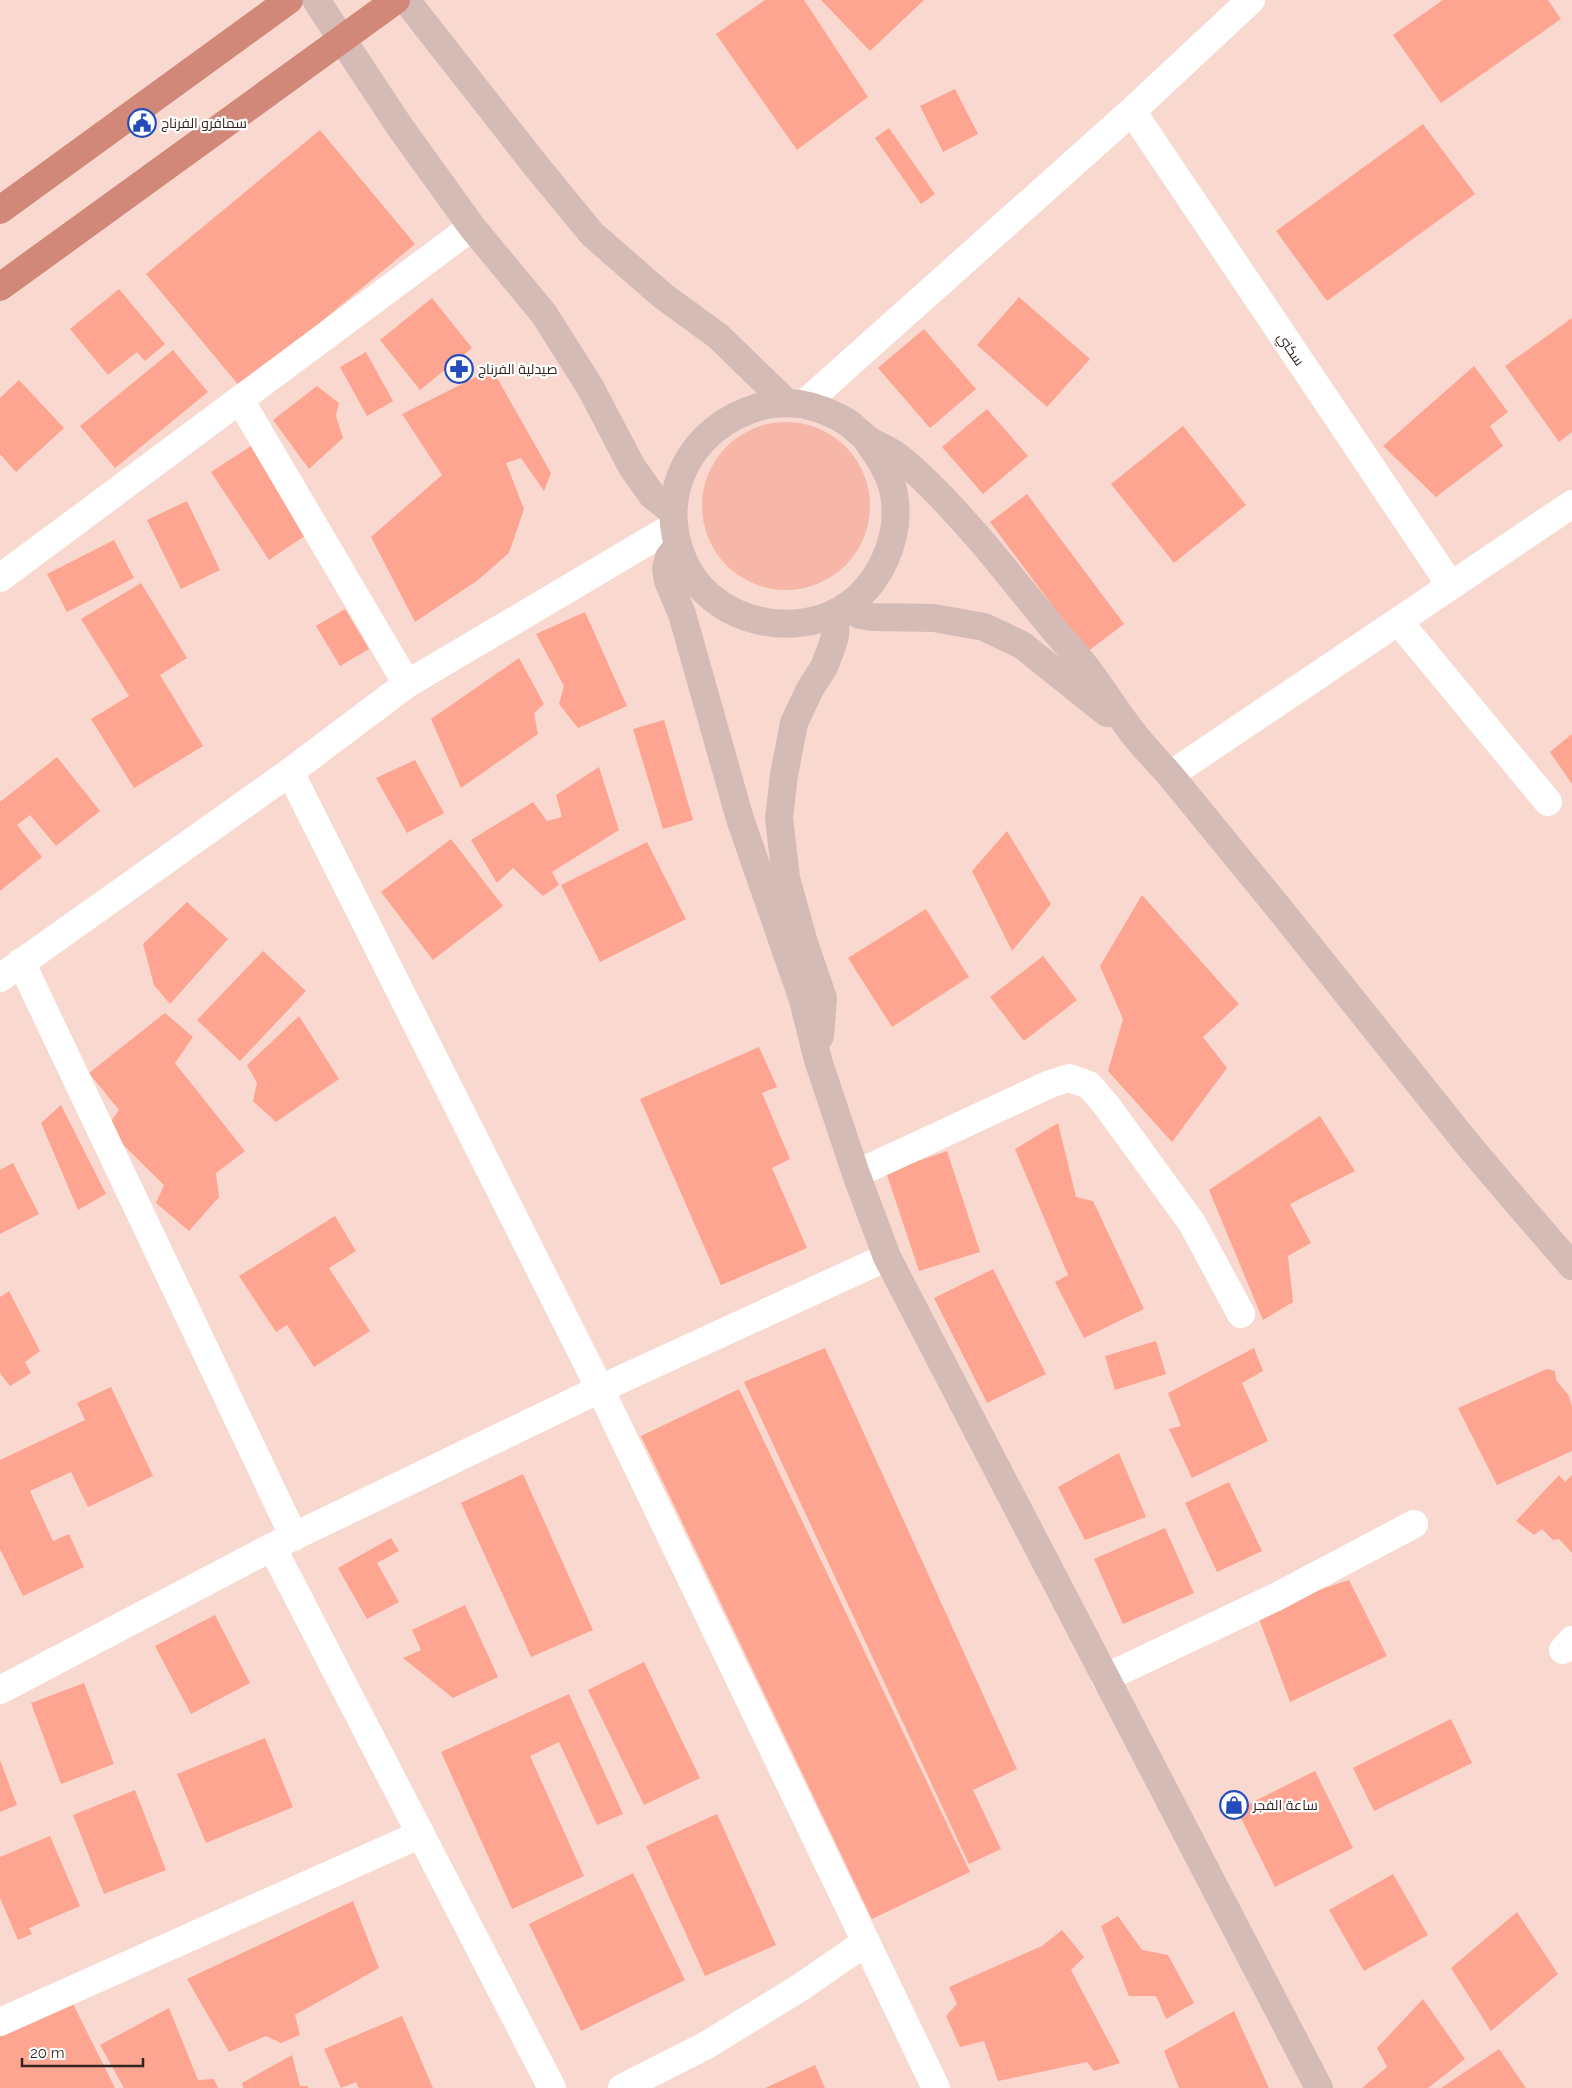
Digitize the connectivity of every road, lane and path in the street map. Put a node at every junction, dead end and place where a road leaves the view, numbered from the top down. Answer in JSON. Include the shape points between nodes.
{"nodes":[{"id":1,"x":290,"y":0,"type":"edge"},
{"id":2,"x":316,"y":0,"type":"edge"},
{"id":3,"x":396,"y":0,"type":"edge"},
{"id":4,"x":406,"y":0,"type":"edge"},
{"id":5,"x":1251,"y":0,"type":"edge"},
{"id":6,"x":342,"y":38,"type":"junction"},
{"id":7,"x":1132,"y":111,"type":"junction"},
{"id":8,"x":0,"y":210,"type":"edge"},
{"id":9,"x":472,"y":227,"type":"junction"},
{"id":10,"x":0,"y":287,"type":"edge"},
{"id":11,"x":240,"y":400,"type":"junction"},
{"id":12,"x":795,"y":404,"type":"junction"},
{"id":13,"x":866,"y":439,"type":"junction"},
{"id":14,"x":1572,"y":504,"type":"edge"},
{"id":15,"x":675,"y":528,"type":"junction"},
{"id":16,"x":0,"y":578,"type":"edge"},
{"id":17,"x":1451,"y":586,"type":"junction"},
{"id":18,"x":840,"y":610,"type":"junction"},
{"id":19,"x":1399,"y":622,"type":"junction"},
{"id":20,"x":407,"y":684,"type":"junction"},
{"id":21,"x":1134,"y":735,"type":"junction"},
{"id":22,"x":290,"y":772,"type":"junction"},
{"id":23,"x":1170,"y":775,"type":"junction"},
{"id":24,"x":1548,"y":802,"type":"dead end"},
{"id":25,"x":11,"y":970,"type":"edge"},
{"id":26,"x":818,"y":1060,"type":"junction"},
{"id":27,"x":856,"y":1174,"type":"junction"},
{"id":28,"x":887,"y":1257,"type":"junction"},
{"id":29,"x":1572,"y":1266,"type":"edge"},
{"id":30,"x":1241,"y":1314,"type":"dead end"},
{"id":31,"x":600,"y":1389,"type":"junction"},
{"id":32,"x":1414,"y":1524,"type":"dead end"},
{"id":33,"x":283,"y":1542,"type":"junction"},
{"id":34,"x":1105,"y":1678,"type":"junction"},
{"id":35,"x":0,"y":1690,"type":"edge"},
{"id":36,"x":421,"y":1834,"type":"junction"},
{"id":37,"x":866,"y":1942,"type":"junction"},
{"id":38,"x":0,"y":2022,"type":"edge"},
{"id":39,"x":552,"y":2088,"type":"edge"},
{"id":40,"x":622,"y":2088,"type":"edge"},
{"id":41,"x":936,"y":2088,"type":"edge"},
{"id":42,"x":1319,"y":2088,"type":"edge"}],
"edges":[{"from":1,"to":8,"type":"highway"},
{"from":2,"to":6,"type":"main road"},
{"from":3,"to":6,"type":"highway"},
{"from":4,"to":12,"type":"main road","via":[[592,234],[663,296],[718,336]]},
{"from":5,"to":7,"type":"street"},
{"from":6,"to":9,"type":"main road","via":[[400,127]]},
{"from":6,"to":10,"type":"highway"},
{"from":7,"to":12,"type":"street"},
{"from":7,"to":17,"type":"street","name":"سكني"},
{"from":9,"to":11,"type":"street"},
{"from":9,"to":15,"type":"main road","via":[[544,314],[590,387],[632,467]]},
{"from":11,"to":16,"type":"street"},
{"from":11,"to":20,"type":"street"},
{"from":12,"to":13,"type":"main road","via":[[827,411]]},
{"from":12,"to":15,"type":"main road","via":[[758,406],[731,417],[708,434],[690,456],[678,483]]},
{"from":13,"to":18,"type":"main road","via":[[884,465],[889,480],[894,496],[895,528],[886,559],[869,586]]},
{"from":13,"to":21,"type":"main road","via":[[897,455],[956,513],[1088,670]]},
{"from":14,"to":17,"type":"street"},
{"from":15,"to":18,"type":"main road","via":[[691,575],[713,599],[741,616],[780,624],[804,622]]},
{"from":15,"to":20,"type":"street"},
{"from":15,"to":26,"type":"main road","via":[[666,568],[668,581],[682,614],[740,819],[803,1000]]},
{"from":17,"to":19,"type":"street"},
{"from":18,"to":21,"type":"main road","via":[[872,617],[934,618],[984,627],[1022,645]]},
{"from":18,"to":26,"type":"main road","via":[[832,649],[794,723],[779,818],[786,878],[823,998]]},
{"from":19,"to":23,"type":"street"},
{"from":19,"to":24,"type":"street"},
{"from":20,"to":22,"type":"street"},
{"from":21,"to":23,"type":"main road"},
{"from":22,"to":25,"type":"street"},
{"from":22,"to":31,"type":"street"},
{"from":23,"to":29,"type":"main road","via":[[1464,1140]]},
{"from":25,"to":33,"type":"street"},
{"from":26,"to":27,"type":"main road"},
{"from":27,"to":28,"type":"main road"},
{"from":27,"to":30,"type":"street","via":[[1050,1084],[1069,1078],[1089,1085],[1192,1223]]},
{"from":28,"to":31,"type":"street"},
{"from":28,"to":34,"type":"main road"},
{"from":31,"to":33,"type":"street"},
{"from":31,"to":37,"type":"street"},
{"from":32,"to":34,"type":"street","via":[[1276,1597]]},
{"from":33,"to":35,"type":"street"},
{"from":33,"to":36,"type":"street"},
{"from":34,"to":42,"type":"main road"},
{"from":36,"to":38,"type":"street"},
{"from":36,"to":39,"type":"street"},
{"from":37,"to":40,"type":"street","via":[[800,1988],[705,2046]]},
{"from":37,"to":41,"type":"street"}]}
